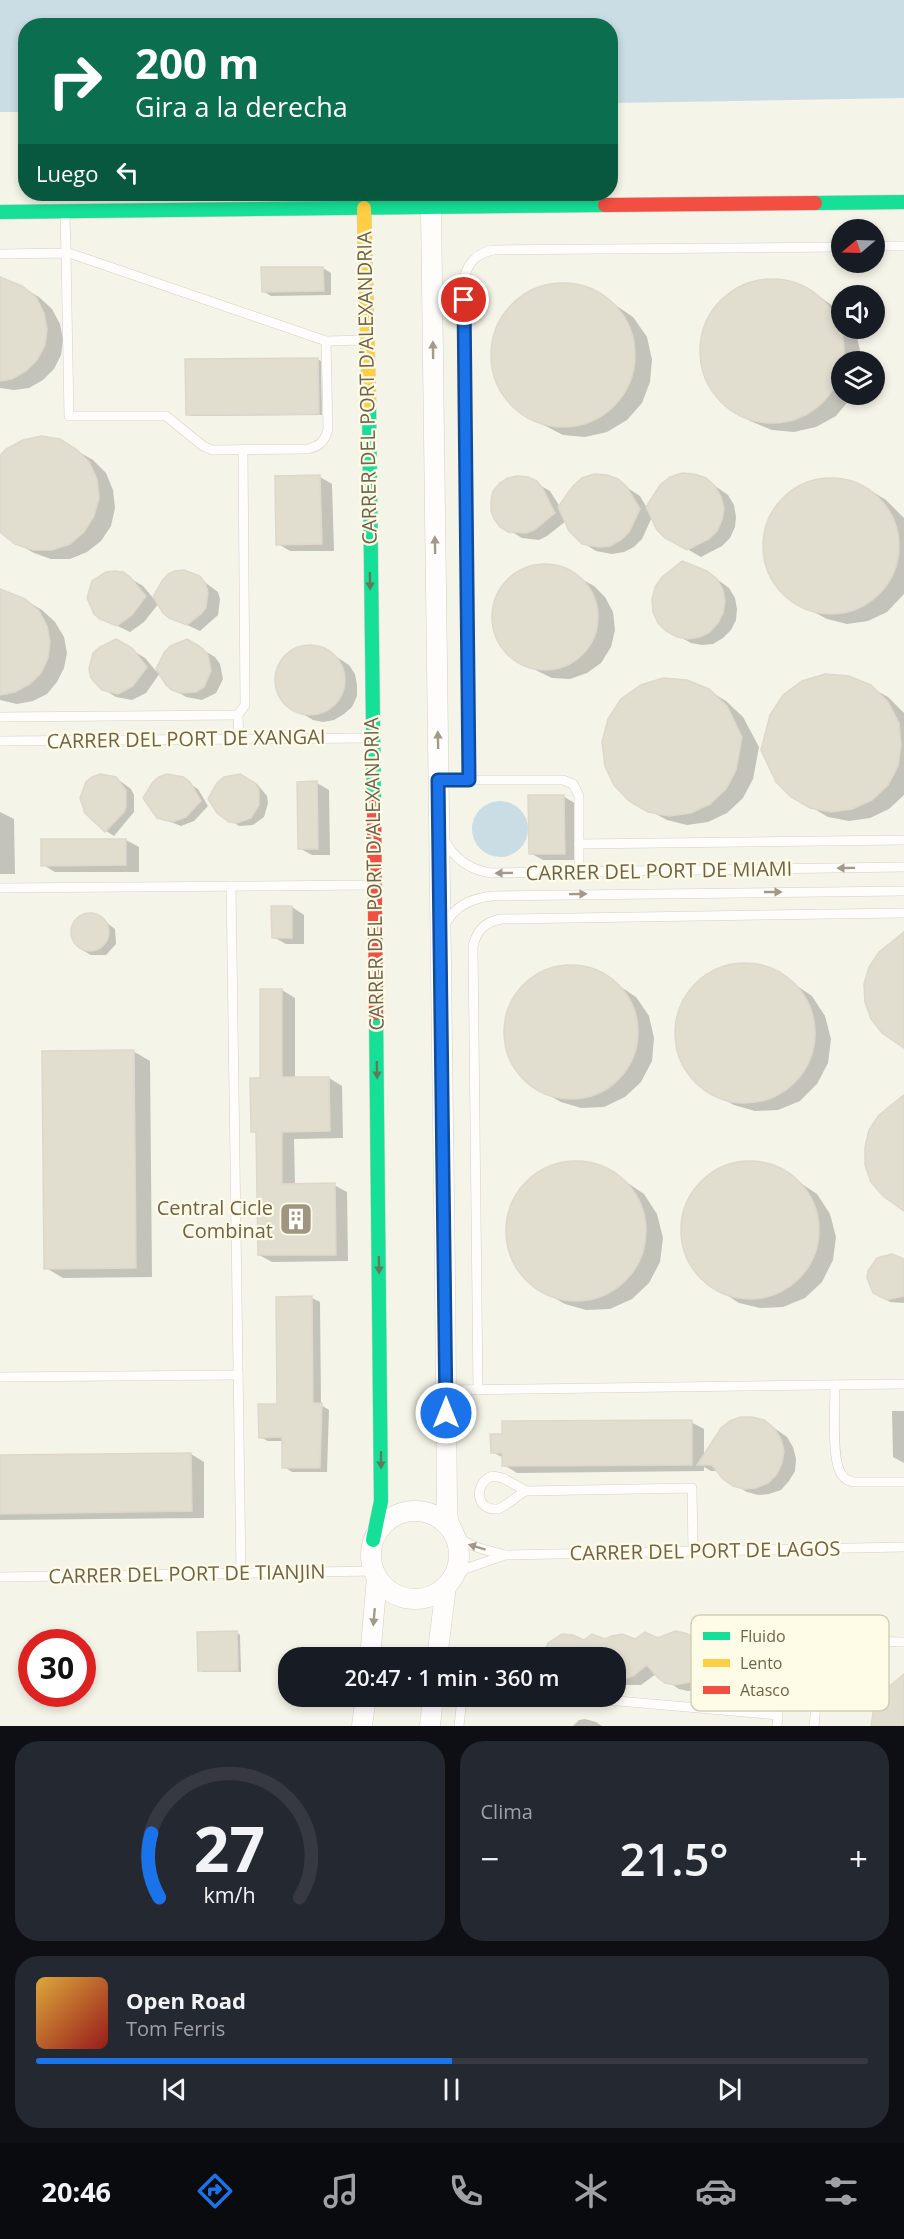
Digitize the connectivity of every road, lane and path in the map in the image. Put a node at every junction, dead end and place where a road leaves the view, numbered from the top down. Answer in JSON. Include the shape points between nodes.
{"nodes":[{"id":1,"x":904,"y":202,"type":"edge"},
{"id":2,"x":431,"y":207,"type":"junction"},
{"id":3,"x":364,"y":208,"type":"junction"},
{"id":4,"x":0,"y":212,"type":"edge"},
{"id":5,"x":65,"y":212,"type":"junction"},
{"id":6,"x":885,"y":246,"type":"edge"},
{"id":7,"x":904,"y":246,"type":"edge"},
{"id":8,"x":831,"y":247,"type":"edge"},
{"id":9,"x":66,"y":253,"type":"junction"},
{"id":10,"x":0,"y":254,"type":"edge"},
{"id":11,"x":368,"y":340,"type":"junction"},
{"id":12,"x":326,"y":341,"type":"junction"},
{"id":13,"x":243,"y":449,"type":"junction"},
{"id":14,"x":238,"y":715,"type":"junction"},
{"id":15,"x":0,"y":717,"type":"edge"},
{"id":16,"x":372,"y":738,"type":"junction"},
{"id":17,"x":239,"y":739,"type":"junction"},
{"id":18,"x":0,"y":741,"type":"edge"},
{"id":19,"x":438,"y":780,"type":"junction"},
{"id":20,"x":469,"y":780,"type":"junction"},
{"id":21,"x":439,"y":824,"type":"junction"},
{"id":22,"x":904,"y":840,"type":"edge"},
{"id":23,"x":579,"y":844,"type":"junction"},
{"id":24,"x":904,"y":867,"type":"edge"},
{"id":25,"x":579,"y":872,"type":"junction"},
{"id":26,"x":375,"y":884,"type":"junction"},
{"id":27,"x":231,"y":886,"type":"junction"},
{"id":28,"x":0,"y":888,"type":"edge"},
{"id":29,"x":904,"y":891,"type":"edge"},
{"id":30,"x":904,"y":913,"type":"edge"},
{"id":31,"x":440,"y":943,"type":"junction"},
{"id":32,"x":238,"y":1375,"type":"junction"},
{"id":33,"x":0,"y":1377,"type":"edge"},
{"id":34,"x":904,"y":1384,"type":"edge"},
{"id":35,"x":835,"y":1385,"type":"junction"},
{"id":36,"x":446,"y":1390,"type":"junction"},
{"id":37,"x":477,"y":1390,"type":"junction"},
{"id":38,"x":904,"y":1482,"type":"edge"},
{"id":39,"x":526,"y":1491,"type":"junction"},
{"id":40,"x":453,"y":1532,"type":"junction"},
{"id":41,"x":373,"y":1540,"type":"junction"},
{"id":42,"x":904,"y":1547,"type":"edge"},
{"id":43,"x":693,"y":1551,"type":"junction"},
{"id":44,"x":505,"y":1555,"type":"junction"},
{"id":45,"x":241,"y":1573,"type":"junction"},
{"id":46,"x":376,"y":1574,"type":"junction"},
{"id":47,"x":0,"y":1577,"type":"edge"},
{"id":48,"x":448,"y":1584,"type":"junction"},
{"id":49,"x":371,"y":1647,"type":"edge"},
{"id":50,"x":439,"y":1647,"type":"edge"},
{"id":51,"x":626,"y":1702,"type":"edge"},
{"id":52,"x":365,"y":1707,"type":"edge"},
{"id":53,"x":432,"y":1707,"type":"edge"},
{"id":54,"x":462,"y":1707,"type":"edge"},
{"id":55,"x":691,"y":1707,"type":"edge"},
{"id":56,"x":732,"y":1711,"type":"edge"},
{"id":57,"x":816,"y":1711,"type":"edge"},
{"id":58,"x":362,"y":1726,"type":"edge"},
{"id":59,"x":430,"y":1726,"type":"edge"},
{"id":60,"x":459,"y":1726,"type":"edge"},
{"id":61,"x":777,"y":1726,"type":"edge"},
{"id":62,"x":814,"y":1726,"type":"edge"}],
"edges":[{"from":1,"to":2,"type":"street"},
{"from":2,"to":3,"type":"street"},
{"from":19,"to":2,"type":"street","one_way":true},
{"from":3,"to":5,"type":"street"},
{"from":3,"to":11,"type":"street","name":"CARRER DEL PORT D'ALEXANDRIA"},
{"from":4,"to":5,"type":"street"},
{"from":5,"to":9,"type":"lane"},
{"from":6,"to":7,"type":"lane"},
{"from":8,"to":20,"type":"lane","via":[[493,250],[481,253],[467,266],[464,278]]},
{"from":9,"to":10,"type":"lane"},
{"from":9,"to":12,"type":"lane"},
{"from":9,"to":13,"type":"lane","via":[[69,416],[166,416],[208,449]]},
{"from":11,"to":12,"type":"lane"},
{"from":11,"to":16,"type":"street","name":"CARRER DEL PORT D'ALEXANDRIA","one_way":true},
{"from":12,"to":13,"type":"lane","via":[[326,438],[308,448]]},
{"from":13,"to":14,"type":"lane","via":[[245,705]]},
{"from":14,"to":15,"type":"lane"},
{"from":14,"to":17,"type":"lane"},
{"from":16,"to":17,"type":"lane","name":"CARRER DEL PORT DE XANGAI"},
{"from":16,"to":26,"type":"street","name":"CARRER DEL PORT D'ALEXANDRIA"},
{"from":17,"to":18,"type":"lane","name":"CARRER DEL PORT DE XANGAI"},
{"from":19,"to":20,"type":"lane"},
{"from":19,"to":21,"type":"street"},
{"from":20,"to":23,"type":"lane","via":[[568,781],[579,796]]},
{"from":25,"to":21,"type":"lane","name":"CARRER DEL PORT DE MIAMI","one_way":true,"via":[[477,871],[453,854]]},
{"from":21,"to":31,"type":"street"},
{"from":22,"to":23,"type":"lane"},
{"from":23,"to":25,"type":"lane"},
{"from":24,"to":25,"type":"lane","name":"CARRER DEL PORT DE MIAMI","one_way":true},
{"from":26,"to":27,"type":"lane"},
{"from":26,"to":41,"type":"street","name":"CARRER DEL PORT D'ALEXANDRIA","one_way":true,"via":[[381,1501]]},
{"from":27,"to":28,"type":"lane"},
{"from":27,"to":32,"type":"lane"},
{"from":31,"to":29,"type":"lane","name":"CARRER DEL PORT DE MIAMI","one_way":true,"via":[[444,926],[458,907],[492,896]]},
{"from":30,"to":37,"type":"lane","via":[[501,919],[482,927],[473,946]]},
{"from":31,"to":36,"type":"street"},
{"from":32,"to":33,"type":"lane"},
{"from":32,"to":45,"type":"lane"},
{"from":34,"to":35,"type":"lane"},
{"from":35,"to":37,"type":"lane"},
{"from":35,"to":38,"type":"lane","via":[[836,1460],[841,1475],[854,1482]]},
{"from":36,"to":37,"type":"lane"},
{"from":36,"to":40,"type":"street","via":[[447,1510]]},
{"from":39,"to":39,"type":"lane","via":[[498,1476],[487,1478],[479,1492],[482,1502],[496,1509]]},
{"from":39,"to":43,"type":"lane","via":[[692,1488]]},
{"from":40,"to":41,"type":"street","via":[[432,1513],[411,1511],[390,1518]]},
{"from":44,"to":40,"type":"lane","one_way":true,"via":[[470,1545]]},
{"from":40,"to":48,"type":"street","via":[[460,1553],[459,1564]]},
{"from":41,"to":46,"type":"street","via":[[371,1556]]},
{"from":42,"to":43,"type":"lane","name":"CARRER DEL PORT DE LAGOS"},
{"from":43,"to":44,"type":"lane","name":"CARRER DEL PORT DE LAGOS"},
{"from":44,"to":48,"type":"lane","via":[[465,1569]]},
{"from":45,"to":46,"type":"lane","name":"CARRER DEL PORT DE TIANJIN"},
{"from":45,"to":47,"type":"lane","name":"CARRER DEL PORT DE TIANJIN"},
{"from":46,"to":48,"type":"street","via":[[393,1593],[404,1598],[426,1598]]},
{"from":46,"to":49,"type":"street","one_way":true},
{"from":48,"to":50,"type":"street"},
{"from":51,"to":55,"type":"lane"},
{"from":52,"to":58,"type":"street"},
{"from":53,"to":59,"type":"street"},
{"from":54,"to":60,"type":"lane"},
{"from":56,"to":61,"type":"lane","via":[[778,1715]]},
{"from":57,"to":62,"type":"lane"}]}
